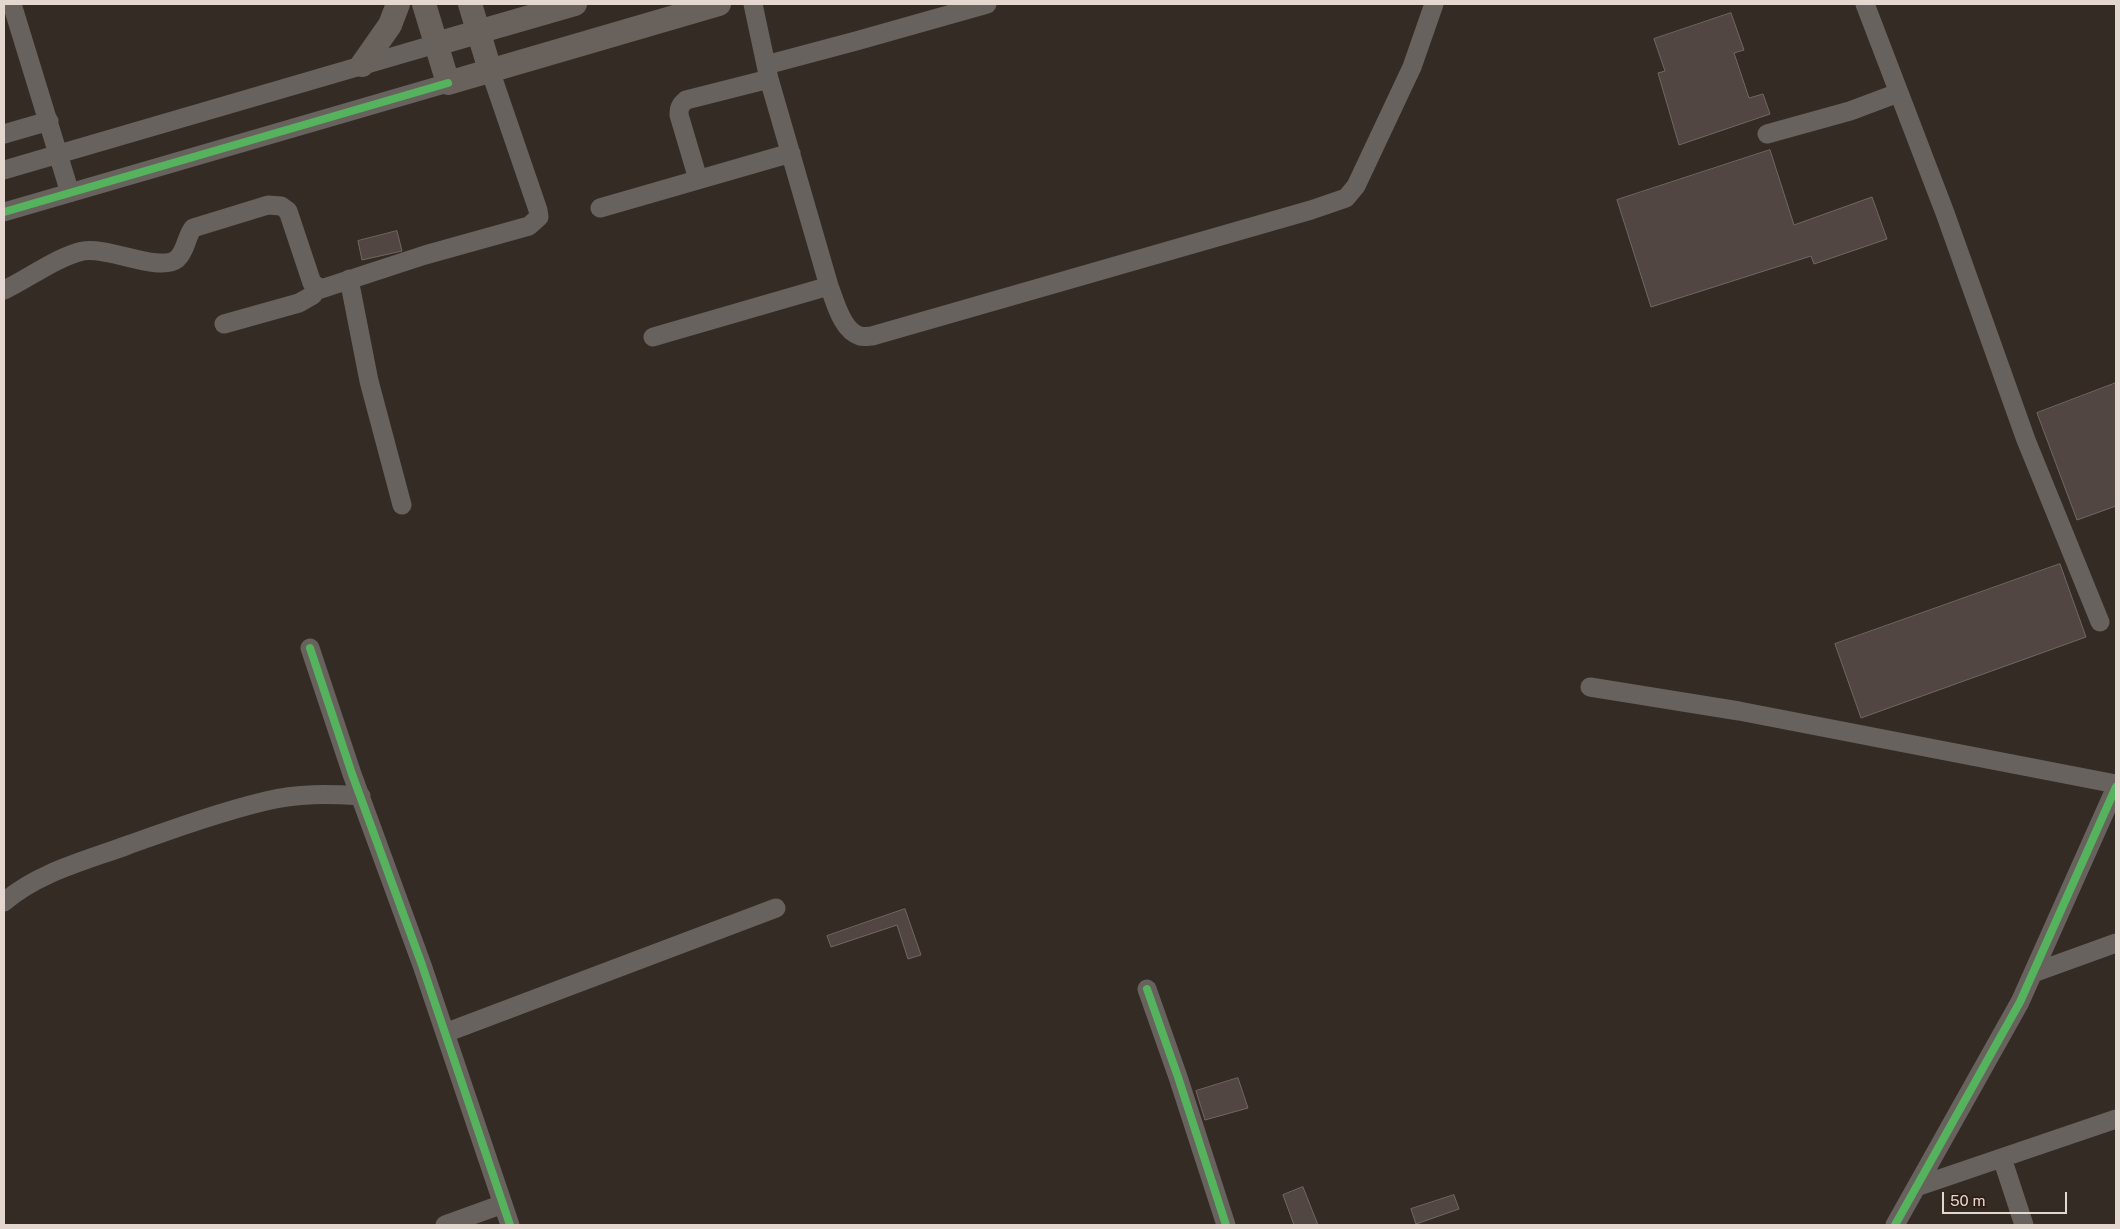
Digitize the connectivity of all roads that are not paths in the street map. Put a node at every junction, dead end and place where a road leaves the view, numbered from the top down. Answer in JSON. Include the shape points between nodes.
{"nodes":[{"id":1,"x":12,"y":4,"type":"edge"},
{"id":2,"x":398,"y":4,"type":"edge"},
{"id":3,"x":424,"y":4,"type":"edge"},
{"id":4,"x":470,"y":4,"type":"edge"},
{"id":5,"x":567,"y":4,"type":"edge"},
{"id":6,"x":719,"y":4,"type":"edge"},
{"id":7,"x":753,"y":4,"type":"edge"},
{"id":8,"x":987,"y":4,"type":"edge"},
{"id":9,"x":1434,"y":4,"type":"edge"},
{"id":10,"x":1865,"y":4,"type":"edge"},
{"id":11,"x":478,"y":32,"type":"junction"},
{"id":12,"x":436,"y":44,"type":"junction"},
{"id":13,"x":362,"y":66,"type":"junction"},
{"id":14,"x":490,"y":70,"type":"junction"},
{"id":15,"x":768,"y":72,"type":"junction"},
{"id":16,"x":448,"y":83,"type":"junction"},
{"id":17,"x":1898,"y":93,"type":"junction"},
{"id":18,"x":49,"y":120,"type":"junction"},
{"id":19,"x":4,"y":134,"type":"edge"},
{"id":20,"x":1767,"y":134,"type":"dead end"},
{"id":21,"x":791,"y":153,"type":"junction"},
{"id":22,"x":58,"y":154,"type":"junction"},
{"id":23,"x":4,"y":170,"type":"edge"},
{"id":24,"x":698,"y":179,"type":"junction"},
{"id":25,"x":70,"y":193,"type":"junction"},
{"id":26,"x":600,"y":208,"type":"dead end"},
{"id":27,"x":4,"y":212,"type":"edge"},
{"id":28,"x":349,"y":279,"type":"junction"},
{"id":29,"x":829,"y":286,"type":"junction"},
{"id":30,"x":316,"y":287,"type":"junction"},
{"id":31,"x":4,"y":290,"type":"edge"},
{"id":32,"x":224,"y":324,"type":"dead end"},
{"id":33,"x":653,"y":337,"type":"dead end"},
{"id":34,"x":402,"y":505,"type":"dead end"},
{"id":35,"x":2100,"y":622,"type":"dead end"},
{"id":36,"x":310,"y":648,"type":"dead end"},
{"id":37,"x":1590,"y":687,"type":"dead end"},
{"id":38,"x":2116,"y":786,"type":"edge"},
{"id":39,"x":361,"y":796,"type":"junction"},
{"id":40,"x":4,"y":902,"type":"edge"},
{"id":41,"x":776,"y":908,"type":"dead end"},
{"id":42,"x":2116,"y":943,"type":"edge"},
{"id":43,"x":2033,"y":973,"type":"junction"},
{"id":44,"x":1147,"y":989,"type":"dead end"},
{"id":45,"x":446,"y":1033,"type":"junction"},
{"id":46,"x":2116,"y":1119,"type":"edge"},
{"id":47,"x":2002,"y":1158,"type":"junction"},
{"id":48,"x":1919,"y":1186,"type":"junction"},
{"id":49,"x":503,"y":1204,"type":"junction"},
{"id":50,"x":445,"y":1225,"type":"edge"},
{"id":51,"x":510,"y":1225,"type":"edge"},
{"id":52,"x":1226,"y":1225,"type":"edge"},
{"id":53,"x":1895,"y":1225,"type":"edge"},
{"id":54,"x":2024,"y":1225,"type":"edge"}],
"edges":[{"from":1,"to":18,"type":"street"},
{"from":2,"to":13,"type":"main road","via":[[390,25]]},
{"from":3,"to":12,"type":"main road"},
{"from":4,"to":11,"type":"main road"},
{"from":5,"to":11,"type":"main road"},
{"from":6,"to":14,"type":"main road"},
{"from":7,"to":15,"type":"street"},
{"from":8,"to":15,"type":"street","via":[[856,42]]},
{"from":9,"to":29,"type":"street","via":[[1412,67],[1356,186],[1342,200],[872,336],[859,336],[849,327]]},
{"from":10,"to":17,"type":"street"},
{"from":11,"to":12,"type":"main road"},
{"from":11,"to":14,"type":"main road"},
{"from":12,"to":13,"type":"street"},
{"from":12,"to":16,"type":"main road"},
{"from":13,"to":22,"type":"street"},
{"from":14,"to":16,"type":"main road"},
{"from":14,"to":28,"type":"street","via":[[539,217],[529,226]]},
{"from":15,"to":21,"type":"street"},
{"from":15,"to":24,"type":"street","via":[[681,104],[679,115]]},
{"from":16,"to":25,"type":"street"},
{"from":17,"to":20,"type":"street","via":[[1850,111]]},
{"from":17,"to":35,"type":"street","via":[[1945,213],[2026,440]]},
{"from":18,"to":19,"type":"street"},
{"from":18,"to":22,"type":"street"},
{"from":21,"to":24,"type":"street"},
{"from":21,"to":29,"type":"street"},
{"from":22,"to":23,"type":"street"},
{"from":22,"to":25,"type":"street"},
{"from":24,"to":26,"type":"street"},
{"from":25,"to":27,"type":"street"},
{"from":28,"to":30,"type":"street","via":[[330,287]]},
{"from":28,"to":34,"type":"street","via":[[369,381]]},
{"from":29,"to":33,"type":"street"},
{"from":30,"to":31,"type":"street","via":[[288,211],[275,205],[193,228],[182,253],[168,263],[96,250],[84,251],[56,261]]},
{"from":30,"to":32,"type":"street","via":[[313,295],[299,303]]},
{"from":36,"to":39,"type":"street"},
{"from":37,"to":38,"type":"street","via":[[1739,711]]},
{"from":38,"to":43,"type":"street"},
{"from":39,"to":40,"type":"street","via":[[314,794],[267,801],[177,828],[49,874]]},
{"from":39,"to":45,"type":"street"},
{"from":41,"to":45,"type":"street"},
{"from":42,"to":43,"type":"street"},
{"from":43,"to":48,"type":"street"},
{"from":44,"to":52,"type":"street"},
{"from":45,"to":49,"type":"street"},
{"from":46,"to":47,"type":"street"},
{"from":47,"to":48,"type":"street"},
{"from":47,"to":54,"type":"street"},
{"from":48,"to":53,"type":"street"},
{"from":49,"to":50,"type":"street"},
{"from":49,"to":51,"type":"street"}]}
